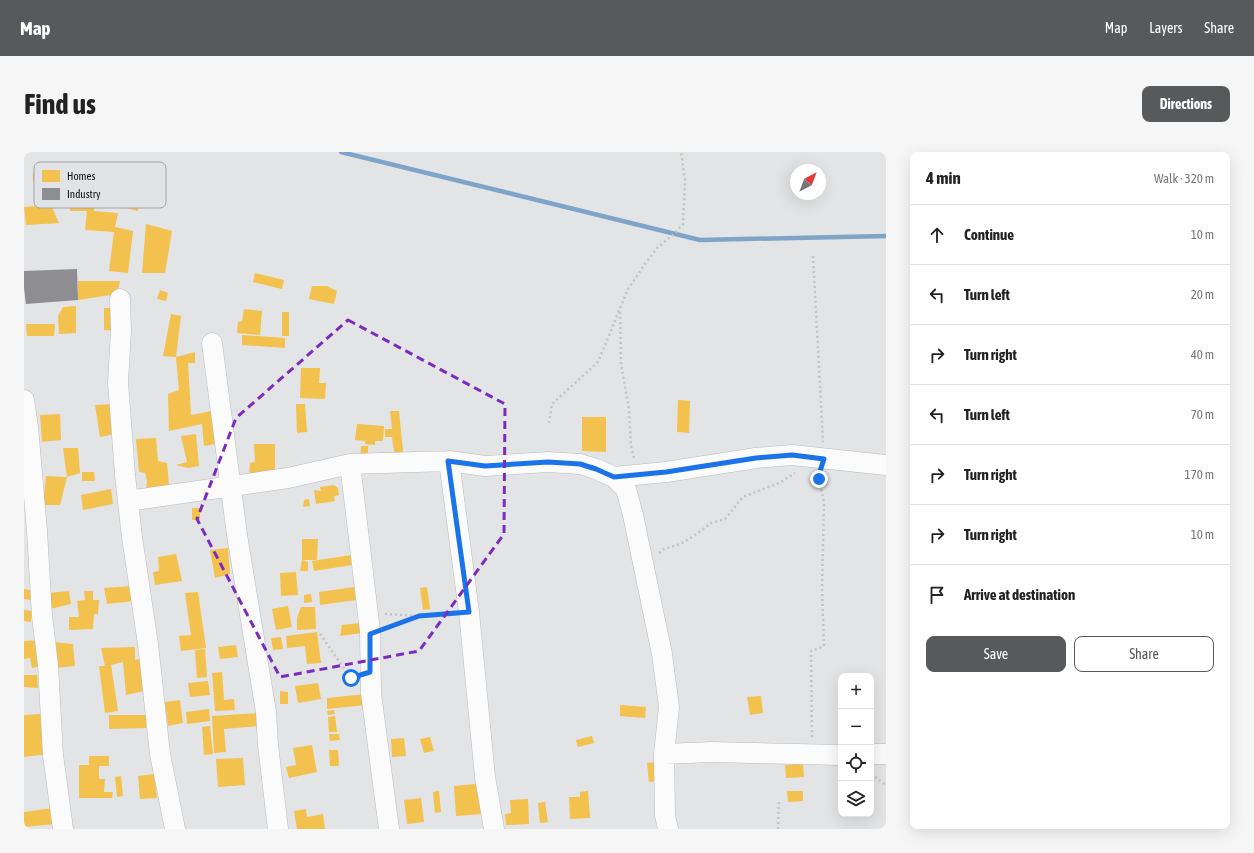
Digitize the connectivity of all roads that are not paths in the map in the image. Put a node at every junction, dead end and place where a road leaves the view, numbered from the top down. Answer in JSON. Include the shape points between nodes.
{"nodes":[{"id":1,"x":120,"y":299,"type":"dead end"},
{"id":2,"x":212,"y":343,"type":"dead end"},
{"id":3,"x":24,"y":400,"type":"edge"},
{"id":4,"x":448,"y":461,"type":"junction"},
{"id":5,"x":350,"y":464,"type":"junction"},
{"id":6,"x":886,"y":465,"type":"edge"},
{"id":7,"x":614,"y":477,"type":"junction"},
{"id":8,"x":231,"y":486,"type":"junction"},
{"id":9,"x":128,"y":501,"type":"junction"},
{"id":10,"x":664,"y":754,"type":"junction"},
{"id":11,"x":874,"y":754,"type":"edge"},
{"id":12,"x":886,"y":754,"type":"edge"},
{"id":13,"x":838,"y":755,"type":"edge"},
{"id":14,"x":62,"y":829,"type":"edge"},
{"id":15,"x":175,"y":829,"type":"edge"},
{"id":16,"x":278,"y":829,"type":"edge"},
{"id":17,"x":389,"y":829,"type":"edge"},
{"id":18,"x":494,"y":829,"type":"edge"},
{"id":19,"x":668,"y":829,"type":"edge"}],
"edges":[{"from":1,"to":9,"type":"street","via":[[118,382]]},
{"from":2,"to":8,"type":"street"},
{"from":3,"to":14,"type":"street"},
{"from":4,"to":5,"type":"street"},
{"from":4,"to":7,"type":"street","via":[[485,466],[548,462],[580,464]]},
{"from":4,"to":18,"type":"street","via":[[469,612],[485,777]]},
{"from":5,"to":8,"type":"street","via":[[288,478]]},
{"from":5,"to":17,"type":"street","via":[[370,634],[371,693]]},
{"from":6,"to":7,"type":"street","via":[[792,455]]},
{"from":7,"to":10,"type":"street","via":[[626,489],[662,654],[669,707]]},
{"from":8,"to":9,"type":"street"},
{"from":8,"to":16,"type":"street","via":[[266,712]]},
{"from":9,"to":15,"type":"street","via":[[160,754]]},
{"from":10,"to":13,"type":"street","via":[[712,752]]},
{"from":10,"to":19,"type":"street","via":[[665,815]]},
{"from":11,"to":12,"type":"street"}]}
